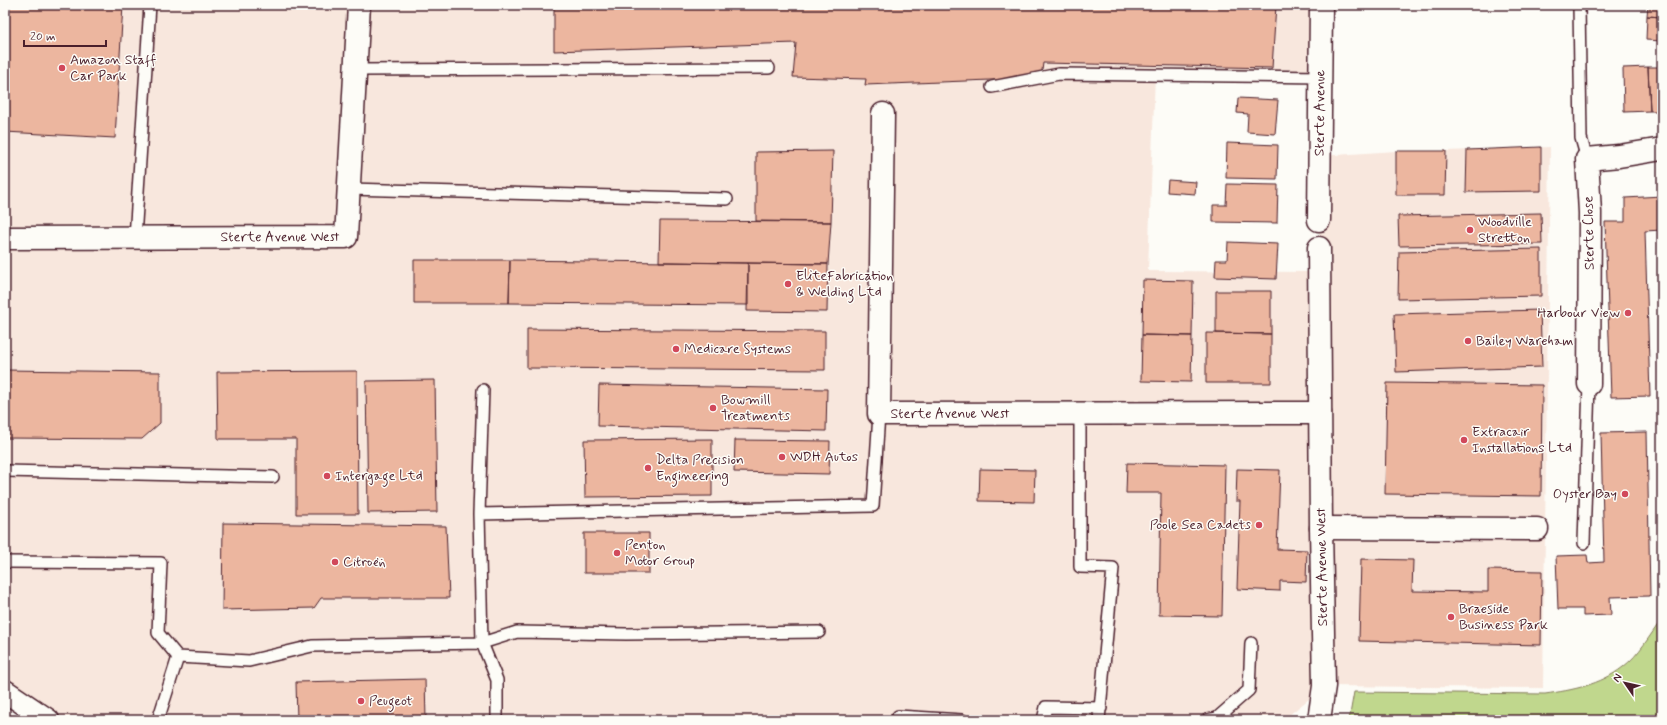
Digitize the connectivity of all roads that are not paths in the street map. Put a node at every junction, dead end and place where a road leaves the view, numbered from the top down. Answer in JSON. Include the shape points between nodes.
{"nodes":[{"id":1,"x":150,"y":5,"type":"edge"},
{"id":2,"x":359,"y":5,"type":"edge"},
{"id":3,"x":1321,"y":5,"type":"edge"},
{"id":4,"x":1579,"y":5,"type":"edge"},
{"id":5,"x":769,"y":68,"type":"dead end"},
{"id":6,"x":356,"y":70,"type":"junction"},
{"id":7,"x":1321,"y":77,"type":"junction"},
{"id":8,"x":992,"y":87,"type":"dead end"},
{"id":9,"x":883,"y":114,"type":"dead end"},
{"id":10,"x":1662,"y":149,"type":"edge"},
{"id":11,"x":1587,"y":159,"type":"junction"},
{"id":12,"x":349,"y":189,"type":"junction"},
{"id":13,"x":727,"y":199,"type":"dead end"},
{"id":14,"x":1320,"y":220,"type":"dead end"},
{"id":15,"x":5,"y":238,"type":"edge"},
{"id":16,"x":136,"y":238,"type":"junction"},
{"id":17,"x":1319,"y":248,"type":"dead end"},
{"id":18,"x":1589,"y":384,"type":"joint"},
{"id":19,"x":483,"y":390,"type":"dead end"},
{"id":20,"x":1320,"y":413,"type":"junction"},
{"id":21,"x":879,"y":414,"type":"junction"},
{"id":22,"x":1080,"y":414,"type":"junction"},
{"id":23,"x":5,"y":471,"type":"edge"},
{"id":24,"x":273,"y":477,"type":"dead end"},
{"id":25,"x":479,"y":514,"type":"junction"},
{"id":26,"x":1321,"y":528,"type":"junction"},
{"id":27,"x":1537,"y":529,"type":"dead end"},
{"id":28,"x":1584,"y":542,"type":"dead end"},
{"id":29,"x":5,"y":562,"type":"edge"},
{"id":30,"x":819,"y":632,"type":"dead end"},
{"id":31,"x":482,"y":643,"type":"junction"},
{"id":32,"x":1251,"y":643,"type":"dead end"},
{"id":33,"x":178,"y":657,"type":"junction"},
{"id":34,"x":5,"y":691,"type":"edge"},
{"id":35,"x":1101,"y":708,"type":"junction"},
{"id":36,"x":898,"y":716,"type":"dead end"},
{"id":37,"x":48,"y":720,"type":"edge"},
{"id":38,"x":158,"y":720,"type":"edge"},
{"id":39,"x":497,"y":720,"type":"edge"},
{"id":40,"x":962,"y":720,"type":"edge"},
{"id":41,"x":1043,"y":720,"type":"edge"},
{"id":42,"x":1099,"y":720,"type":"edge"},
{"id":43,"x":1207,"y":720,"type":"edge"},
{"id":44,"x":1318,"y":720,"type":"edge"}],
"edges":[{"from":1,"to":16,"type":"lane"},
{"from":2,"to":6,"type":"street","name":"Sterte Avenue West"},
{"from":3,"to":7,"type":"street","name":"Sterte Avenue"},
{"from":4,"to":11,"type":"lane","via":[[1581,138]]},
{"from":5,"to":6,"type":"lane"},
{"from":6,"to":12,"type":"street","name":"Sterte Avenue West"},
{"from":7,"to":8,"type":"lane","via":[[1059,74]]},
{"from":7,"to":14,"type":"street","name":"Sterte Avenue"},
{"from":9,"to":21,"type":"street","name":"Sterte Avenue West"},
{"from":10,"to":11,"type":"street"},
{"from":11,"to":18,"type":"street","name":"Sterte Close","via":[[1590,213]]},
{"from":12,"to":13,"type":"lane"},
{"from":12,"to":16,"type":"street","name":"Sterte Avenue West","via":[[346,237]]},
{"from":15,"to":16,"type":"street","name":"Sterte Avenue West"},
{"from":17,"to":20,"type":"street","name":"Sterte Avenue West"},
{"from":18,"to":28,"type":"lane"},
{"from":19,"to":25,"type":"lane"},
{"from":20,"to":22,"type":"street","name":"Sterte Avenue West"},
{"from":20,"to":26,"type":"street","name":"Sterte Avenue West"},
{"from":21,"to":22,"type":"street","name":"Sterte Avenue West"},
{"from":21,"to":25,"type":"lane","via":[[873,506]]},
{"from":22,"to":35,"type":"lane","via":[[1080,567],[1113,568]]},
{"from":23,"to":24,"type":"lane"},
{"from":25,"to":31,"type":"lane"},
{"from":26,"to":27,"type":"street"},
{"from":26,"to":44,"type":"street","name":"Sterte Avenue West","via":[[1324,686]]},
{"from":29,"to":33,"type":"lane","via":[[161,563],[158,633]]},
{"from":30,"to":31,"type":"lane","via":[[517,632]]},
{"from":31,"to":33,"type":"lane","via":[[312,646],[249,661]]},
{"from":31,"to":39,"type":"lane","via":[[498,680]]},
{"from":32,"to":43,"type":"lane","via":[[1249,690],[1217,718]]},
{"from":33,"to":38,"type":"lane"},
{"from":34,"to":37,"type":"street"},
{"from":35,"to":41,"type":"lane","via":[[1046,707]]},
{"from":35,"to":42,"type":"lane"},
{"from":36,"to":40,"type":"lane"}]}
